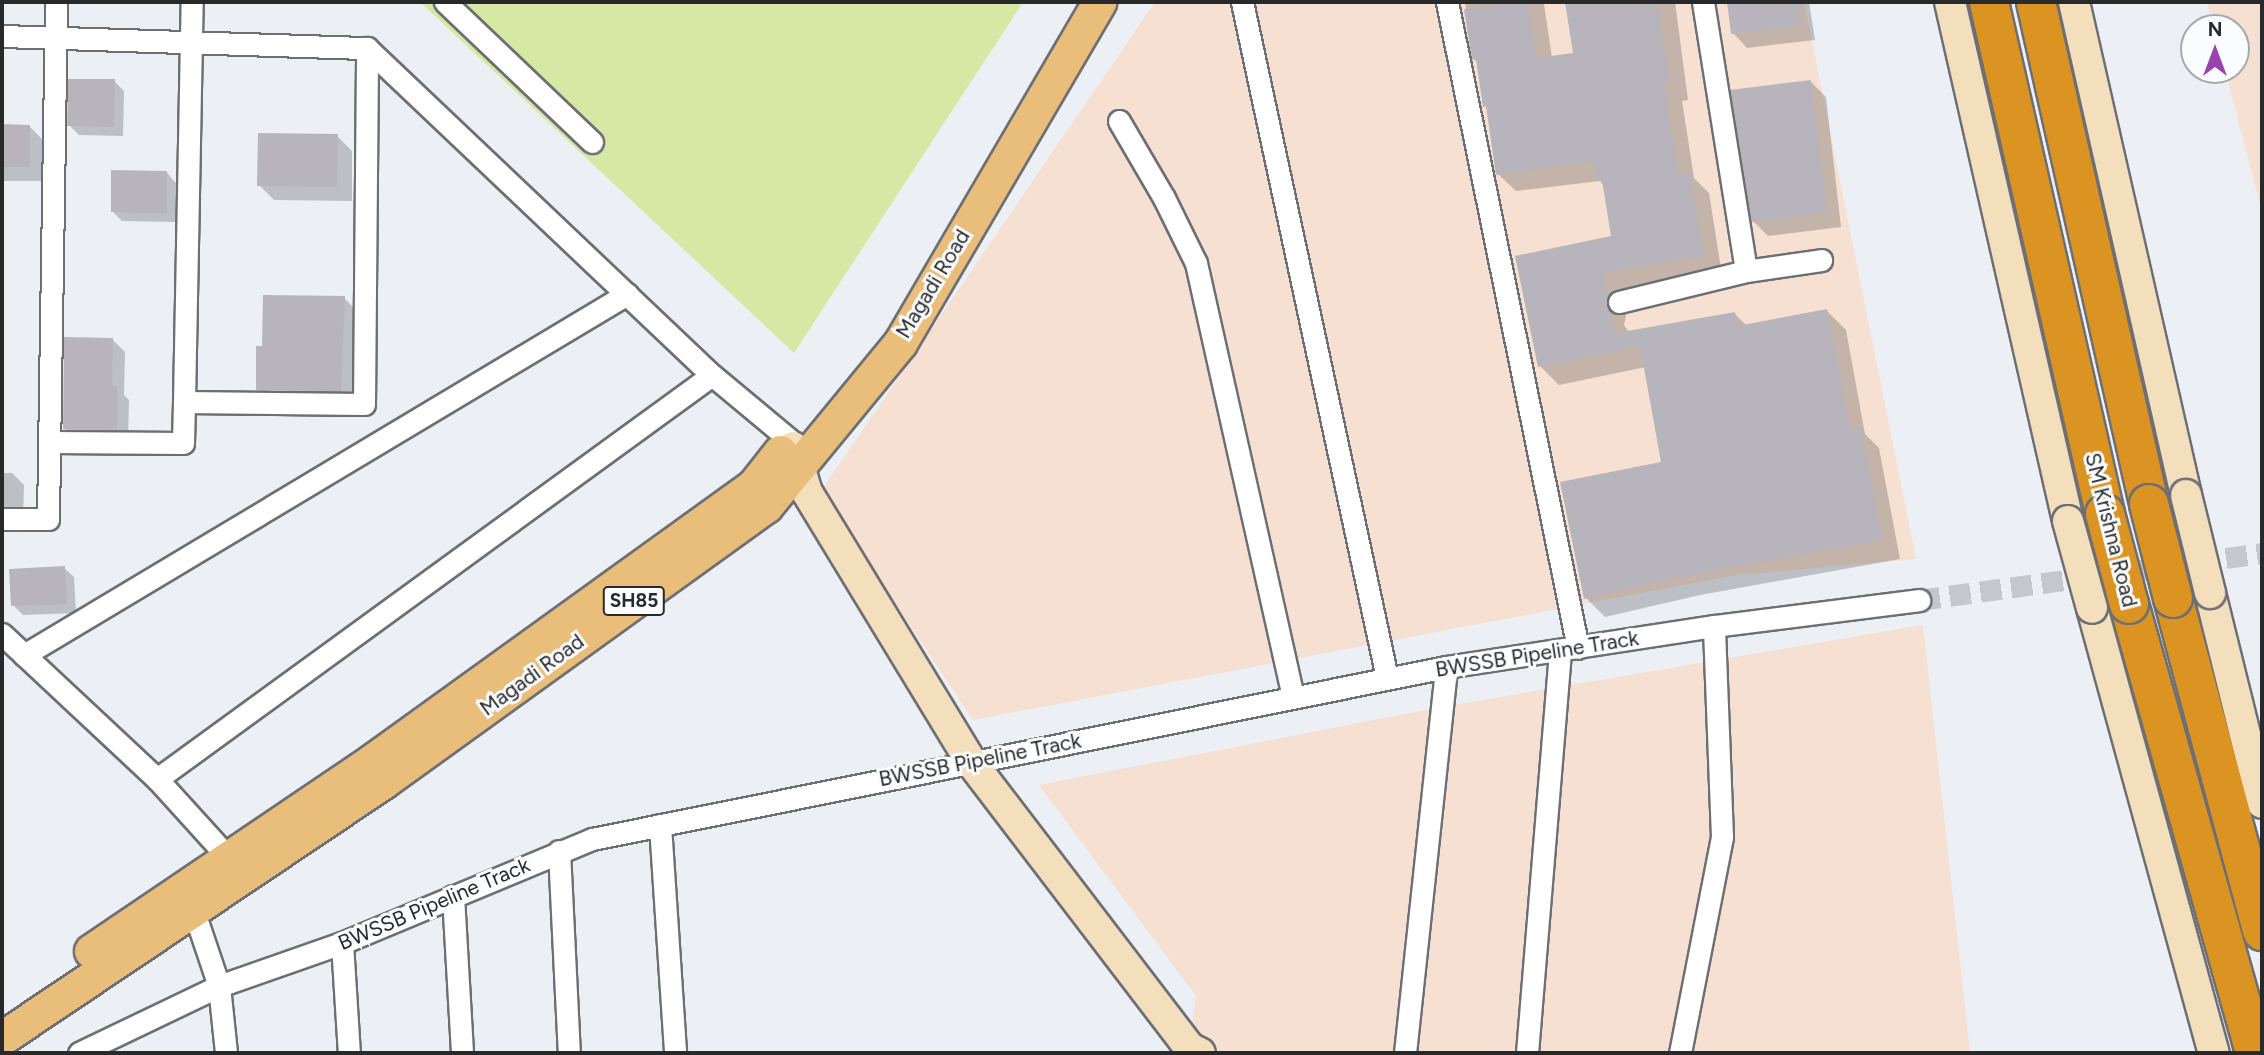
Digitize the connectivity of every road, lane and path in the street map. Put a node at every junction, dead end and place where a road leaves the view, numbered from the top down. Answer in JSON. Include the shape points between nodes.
{"nodes":[{"id":1,"x":56,"y":2,"type":"edge"},
{"id":2,"x":192,"y":2,"type":"edge"},
{"id":3,"x":445,"y":2,"type":"edge"},
{"id":4,"x":1074,"y":2,"type":"edge"},
{"id":5,"x":1099,"y":2,"type":"edge"},
{"id":6,"x":1242,"y":2,"type":"edge"},
{"id":7,"x":1447,"y":2,"type":"edge"},
{"id":8,"x":1703,"y":2,"type":"edge"},
{"id":9,"x":1950,"y":2,"type":"edge"},
{"id":10,"x":1989,"y":2,"type":"edge"},
{"id":11,"x":2036,"y":2,"type":"edge"},
{"id":12,"x":2074,"y":2,"type":"edge"},
{"id":13,"x":2,"y":36,"type":"edge"},
{"id":14,"x":56,"y":38,"type":"junction"},
{"id":15,"x":192,"y":42,"type":"junction"},
{"id":16,"x":367,"y":48,"type":"junction"},
{"id":17,"x":1119,"y":121,"type":"dead end"},
{"id":18,"x":592,"y":142,"type":"dead end"},
{"id":19,"x":1821,"y":260,"type":"dead end"},
{"id":20,"x":1746,"y":271,"type":"junction"},
{"id":21,"x":627,"y":294,"type":"junction"},
{"id":22,"x":1619,"y":302,"type":"dead end"},
{"id":23,"x":712,"y":375,"type":"junction"},
{"id":24,"x":184,"y":402,"type":"junction"},
{"id":25,"x":50,"y":442,"type":"junction"},
{"id":26,"x":794,"y":452,"type":"junction"},
{"id":27,"x":2,"y":519,"type":"edge"},
{"id":28,"x":2169,"y":583,"type":"junction"},
{"id":29,"x":2125,"y":589,"type":"junction"},
{"id":30,"x":1919,"y":600,"type":"tunnel mouth"},
{"id":31,"x":1714,"y":626,"type":"junction"},
{"id":32,"x":2,"y":634,"type":"edge"},
{"id":33,"x":1569,"y":649,"type":"junction"},
{"id":34,"x":24,"y":655,"type":"junction"},
{"id":35,"x":1446,"y":667,"type":"junction"},
{"id":36,"x":1387,"y":678,"type":"junction"},
{"id":37,"x":1293,"y":697,"type":"junction"},
{"id":38,"x":971,"y":762,"type":"junction"},
{"id":39,"x":157,"y":779,"type":"junction"},
{"id":40,"x":2262,"y":803,"type":"edge"},
{"id":41,"x":660,"y":825,"type":"junction"},
{"id":42,"x":559,"y":851,"type":"junction"},
{"id":43,"x":236,"y":866,"type":"junction"},
{"id":44,"x":453,"y":897,"type":"junction"},
{"id":45,"x":190,"y":898,"type":"junction"},
{"id":46,"x":2262,"y":931,"type":"edge"},
{"id":47,"x":342,"y":943,"type":"junction"},
{"id":48,"x":219,"y":986,"type":"junction"},
{"id":49,"x":2,"y":1011,"type":"edge"},
{"id":50,"x":2,"y":1038,"type":"edge"},
{"id":51,"x":114,"y":1046,"type":"edge"},
{"id":52,"x":1193,"y":1051,"type":"edge"},
{"id":53,"x":79,"y":1053,"type":"edge"},
{"id":54,"x":226,"y":1053,"type":"edge"},
{"id":55,"x":349,"y":1053,"type":"edge"},
{"id":56,"x":462,"y":1053,"type":"edge"},
{"id":57,"x":569,"y":1053,"type":"edge"},
{"id":58,"x":675,"y":1053,"type":"edge"},
{"id":59,"x":1405,"y":1053,"type":"edge"},
{"id":60,"x":1527,"y":1053,"type":"edge"},
{"id":61,"x":1680,"y":1053,"type":"edge"},
{"id":62,"x":2214,"y":1053,"type":"edge"},
{"id":63,"x":2255,"y":1053,"type":"edge"}],
"edges":[{"from":1,"to":14,"type":"street"},
{"from":2,"to":15,"type":"street"},
{"from":3,"to":18,"type":"street"},
{"from":4,"to":26,"type":"main road","name":"Magadi Road","number":"SH85","via":[[886,325]]},
{"from":5,"to":26,"type":"main road","name":"Magadi Road","number":"SH85","via":[[900,343]]},
{"from":6,"to":36,"type":"street"},
{"from":7,"to":33,"type":"street"},
{"from":8,"to":20,"type":"street"},
{"from":9,"to":62,"type":"street","name":"SM Krishna Road","bridge":true,"via":[[2068,521]]},
{"from":10,"to":29,"type":"highway","name":"SM Krishna Road","bridge":true},
{"from":11,"to":28,"type":"highway","name":"SM Krishna Road","bridge":true},
{"from":12,"to":40,"type":"street","bridge":true,"via":[[2186,495]]},
{"from":13,"to":14,"type":"street"},
{"from":14,"to":15,"type":"street"},
{"from":14,"to":25,"type":"street"},
{"from":15,"to":16,"type":"street"},
{"from":15,"to":24,"type":"street"},
{"from":16,"to":21,"type":"street"},
{"from":16,"to":24,"type":"street","via":[[364,404]]},
{"from":17,"to":37,"type":"street","via":[[1196,263]]},
{"from":19,"to":20,"type":"street"},
{"from":20,"to":22,"type":"street"},
{"from":21,"to":23,"type":"street"},
{"from":21,"to":34,"type":"street"},
{"from":23,"to":26,"type":"street"},
{"from":23,"to":39,"type":"street"},
{"from":24,"to":25,"type":"street","via":[[183,443]]},
{"from":25,"to":27,"type":"street","via":[[48,519]]},
{"from":26,"to":38,"type":"street","via":[[807,492]]},
{"from":26,"to":43,"type":"main road","name":"Magadi Road","number":"SH85"},
{"from":28,"to":29,"type":"street"},
{"from":28,"to":46,"type":"highway","name":"SM Krishna Road"},
{"from":29,"to":63,"type":"highway","name":"SM Krishna Road"},
{"from":30,"to":31,"type":"street","name":"BWSSB Pipeline Track"},
{"from":31,"to":33,"type":"street","name":"BWSSB Pipeline Track"},
{"from":31,"to":61,"type":"street","via":[[1722,837]]},
{"from":32,"to":34,"type":"street"},
{"from":33,"to":35,"type":"street","name":"BWSSB Pipeline Track"},
{"from":33,"to":60,"type":"street"},
{"from":34,"to":39,"type":"street"},
{"from":35,"to":36,"type":"street","name":"BWSSB Pipeline Track"},
{"from":35,"to":59,"type":"street"},
{"from":36,"to":37,"type":"street","name":"BWSSB Pipeline Track"},
{"from":37,"to":38,"type":"street","name":"BWSSB Pipeline Track"},
{"from":38,"to":41,"type":"street","name":"BWSSB Pipeline Track"},
{"from":38,"to":52,"type":"street"},
{"from":39,"to":43,"type":"street"},
{"from":41,"to":42,"type":"street","name":"BWSSB Pipeline Track"},
{"from":41,"to":58,"type":"street"},
{"from":42,"to":44,"type":"street","name":"BWSSB Pipeline Track"},
{"from":42,"to":57,"type":"street"},
{"from":43,"to":45,"type":"main road","name":"Magadi Road","number":"SH85"},
{"from":44,"to":47,"type":"street","name":"BWSSB Pipeline Track"},
{"from":44,"to":56,"type":"street"},
{"from":45,"to":48,"type":"street"},
{"from":45,"to":49,"type":"main road","name":"Magadi Road","number":"SH85"},
{"from":45,"to":50,"type":"main road","name":"Magadi Road","number":"SH85"},
{"from":47,"to":48,"type":"street","name":"BWSSB Pipeline Track"},
{"from":47,"to":55,"type":"street"},
{"from":48,"to":51,"type":"street","name":"BWSSB Pipeline Track"},
{"from":48,"to":54,"type":"street"},
{"from":51,"to":53,"type":"street","name":"BWSSB Pipeline Track"}]}
